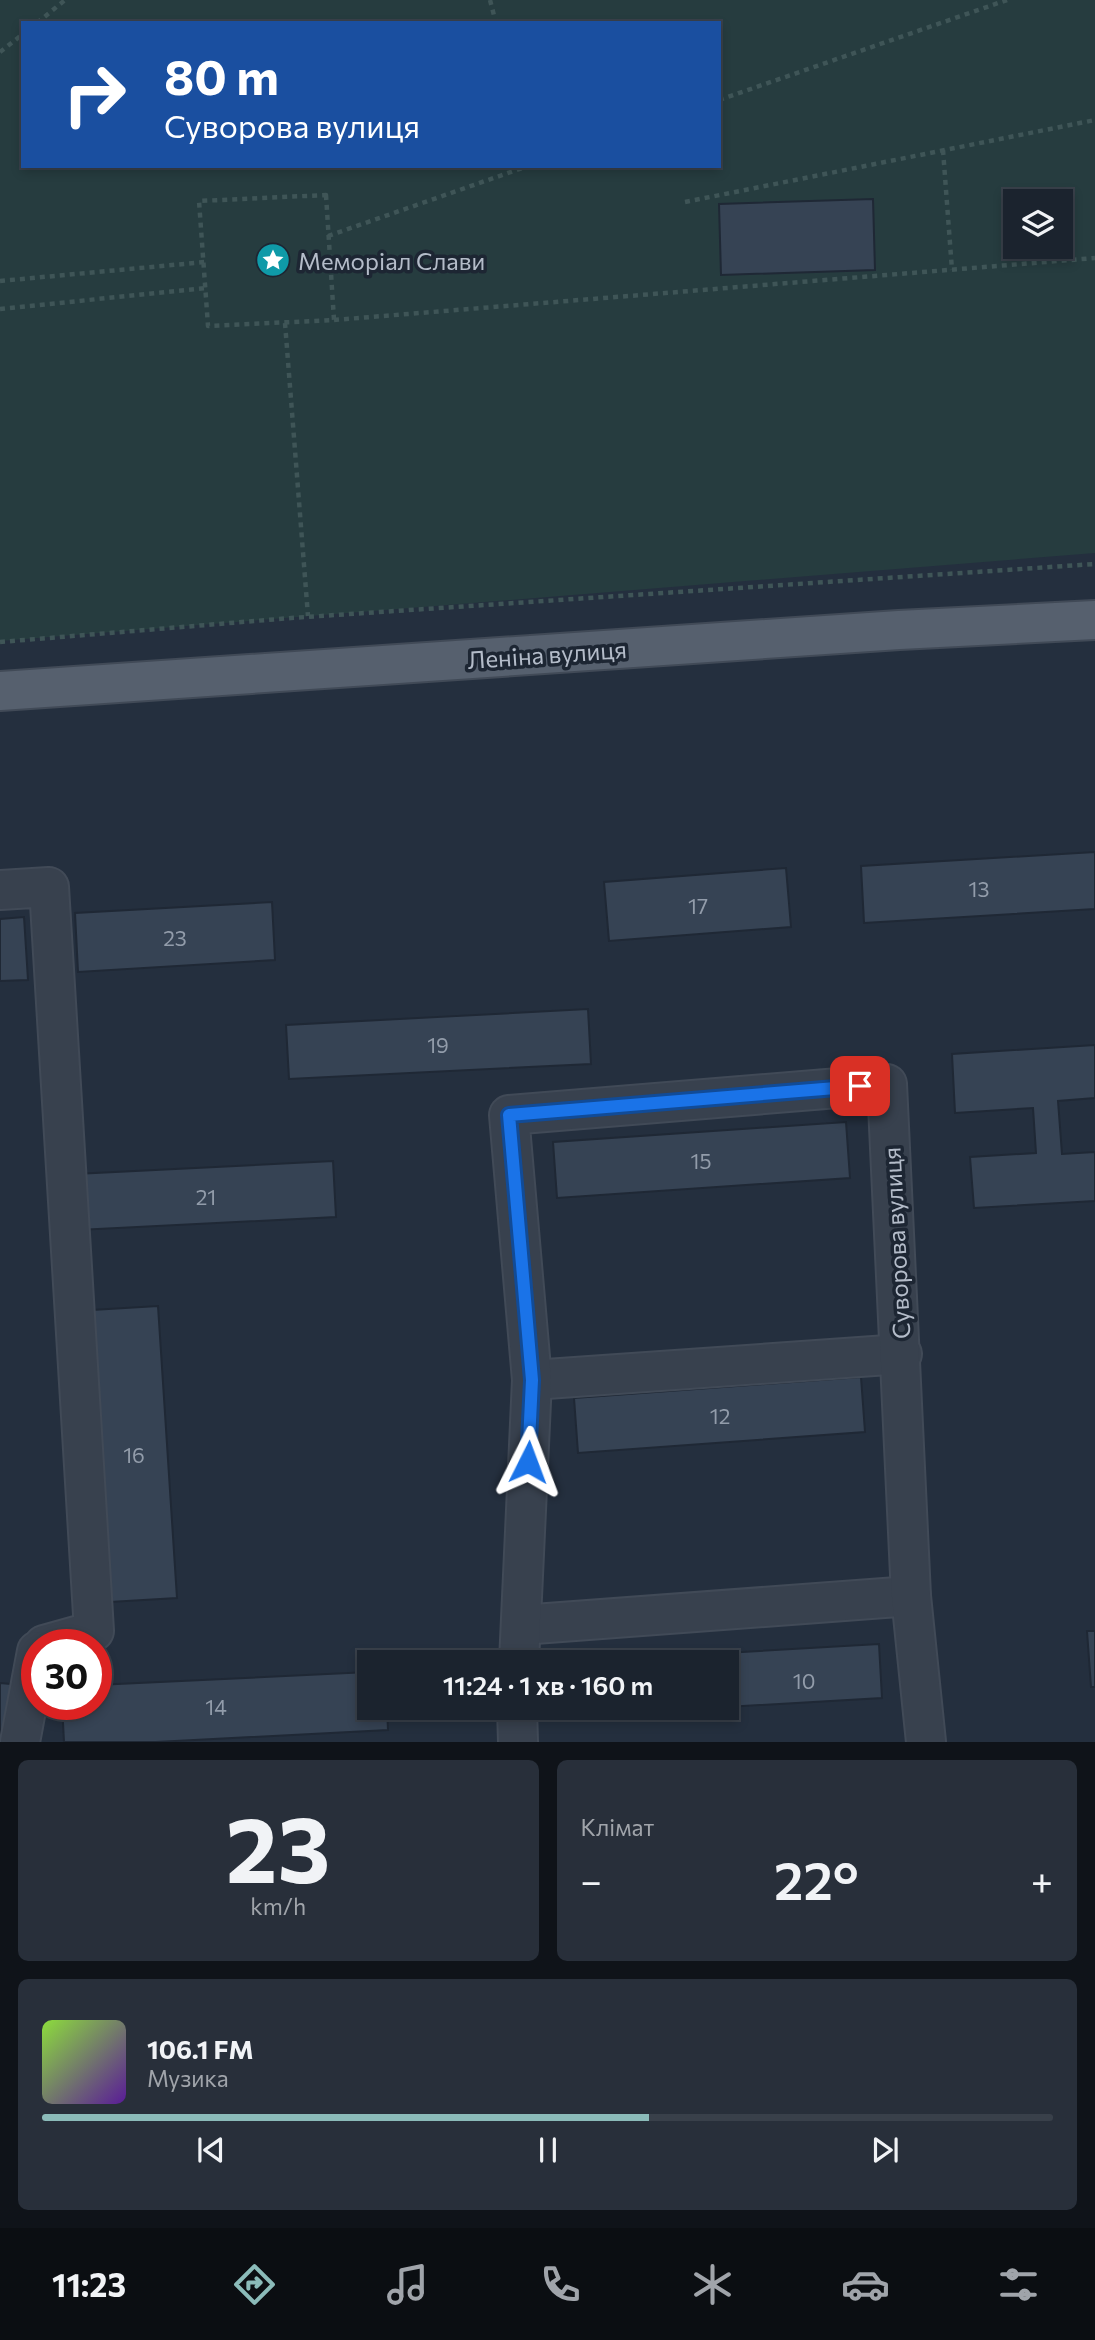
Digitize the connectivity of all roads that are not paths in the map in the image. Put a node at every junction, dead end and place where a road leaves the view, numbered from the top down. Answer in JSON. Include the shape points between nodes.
{"nodes":[{"id":1,"x":1095,"y":620,"type":"edge"},
{"id":2,"x":0,"y":691,"type":"edge"},
{"id":3,"x":0,"y":890,"type":"edge"},
{"id":4,"x":902,"y":1354,"type":"junction"},
{"id":5,"x":532,"y":1380,"type":"junction"},
{"id":6,"x":911,"y":1597,"type":"junction"},
{"id":7,"x":522,"y":1625,"type":"junction"},
{"id":8,"x":94,"y":1629,"type":"edge"},
{"id":9,"x":520,"y":1650,"type":"edge"},
{"id":10,"x":24,"y":1720,"type":"edge"},
{"id":11,"x":517,"y":1720,"type":"edge"},
{"id":12,"x":20,"y":1741,"type":"edge"},
{"id":13,"x":518,"y":1741,"type":"edge"},
{"id":14,"x":926,"y":1741,"type":"edge"}],
"edges":[{"from":1,"to":2,"type":"main road","name":"Леніна вулиця"},
{"from":3,"to":8,"type":"street","via":[[49,887]]},
{"from":4,"to":5,"type":"street"},
{"from":4,"to":5,"type":"street","name":"Суворова вулиця","via":[[887,1084],[509,1115]]},
{"from":4,"to":6,"type":"street","name":"Суворова вулиця"},
{"from":5,"to":7,"type":"street","name":"Суворова вулиця"},
{"from":6,"to":7,"type":"street"},
{"from":6,"to":14,"type":"street","name":"Суворова вулиця"},
{"from":7,"to":9,"type":"street","name":"Суворова вулиця"},
{"from":10,"to":12,"type":"street"},
{"from":11,"to":13,"type":"street"}]}
